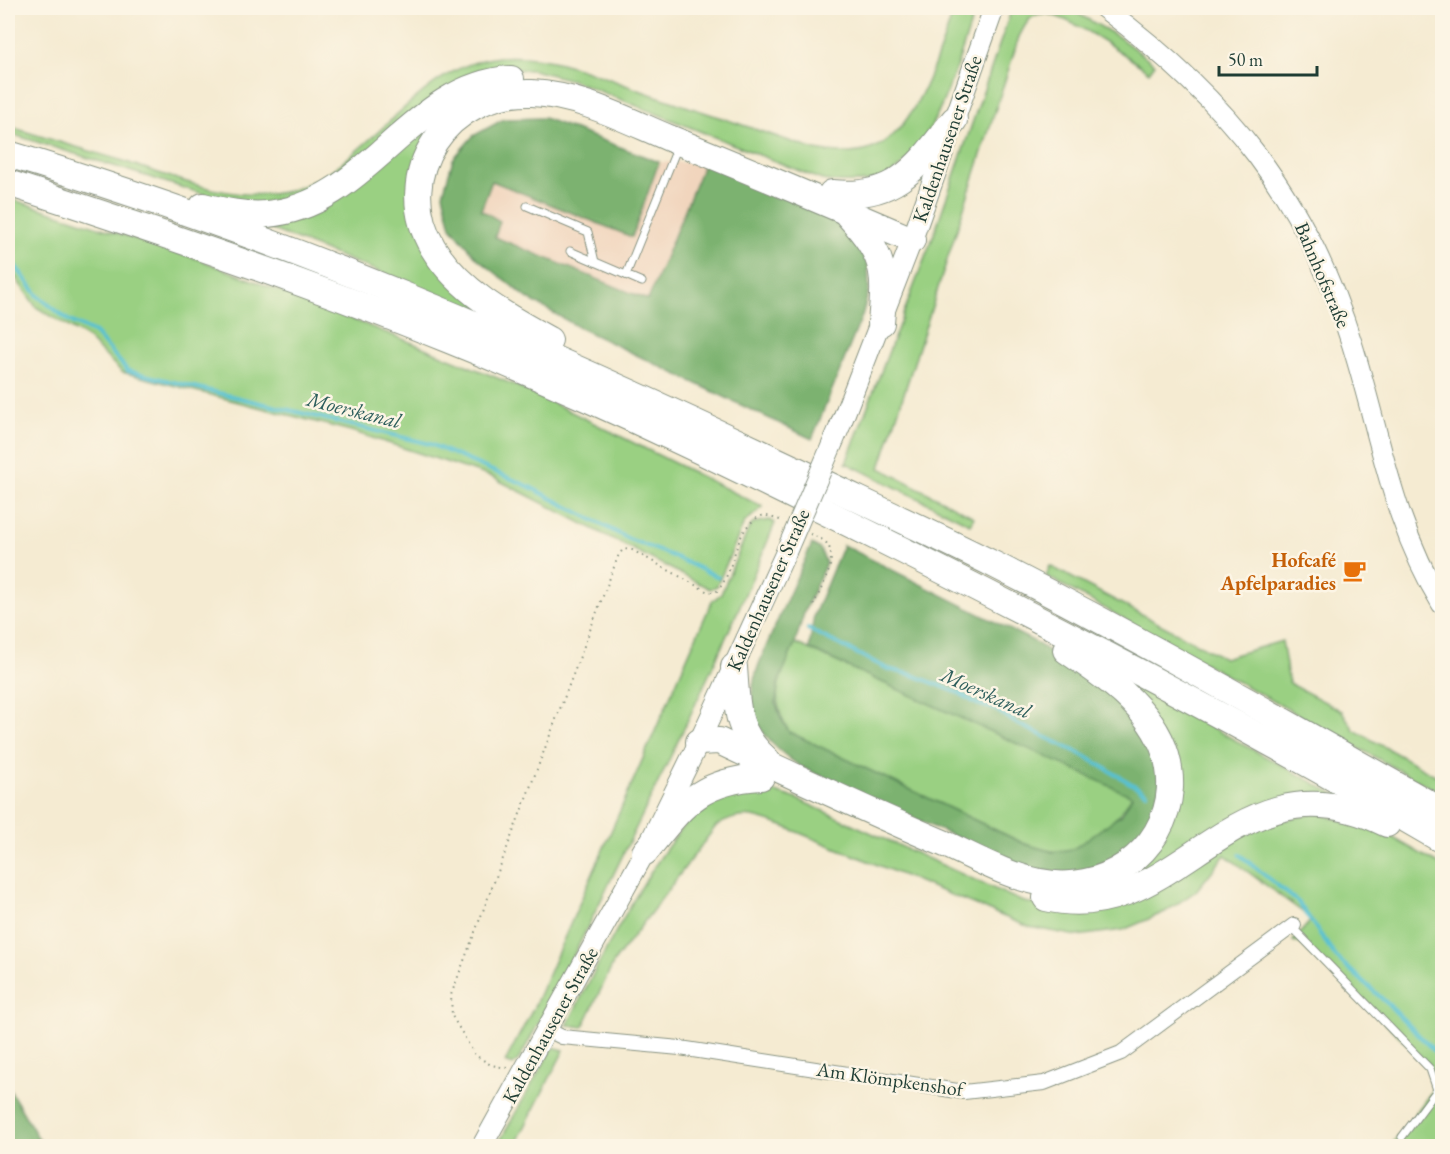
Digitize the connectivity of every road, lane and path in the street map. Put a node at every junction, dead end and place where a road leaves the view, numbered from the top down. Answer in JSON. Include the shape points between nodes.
{"nodes":[{"id":1,"x":1104,"y":8,"type":"edge"},
{"id":2,"x":993,"y":12,"type":"edge"},
{"id":3,"x":954,"y":120,"type":"junction"},
{"id":4,"x":680,"y":142,"type":"junction"},
{"id":5,"x":8,"y":154,"type":"edge"},
{"id":6,"x":8,"y":183,"type":"edge"},
{"id":7,"x":112,"y":186,"type":"junction"},
{"id":8,"x":838,"y":202,"type":"junction"},
{"id":9,"x":527,"y":206,"type":"dead end"},
{"id":10,"x":915,"y":232,"type":"junction"},
{"id":11,"x":570,"y":251,"type":"dead end"},
{"id":12,"x":595,"y":262,"type":"junction"},
{"id":13,"x":626,"y":275,"type":"junction"},
{"id":14,"x":642,"y":282,"type":"dead end"},
{"id":15,"x":881,"y":323,"type":"junction"},
{"id":16,"x":662,"y":406,"type":"junction"},
{"id":17,"x":789,"y":524,"type":"dead end"},
{"id":18,"x":807,"y":532,"type":"dead end"},
{"id":19,"x":961,"y":579,"type":"junction"},
{"id":20,"x":1443,"y":604,"type":"edge"},
{"id":21,"x":813,"y":606,"type":"dead end"},
{"id":22,"x":734,"y":667,"type":"junction"},
{"id":23,"x":699,"y":742,"type":"junction"},
{"id":24,"x":771,"y":774,"type":"junction"},
{"id":25,"x":1443,"y":811,"type":"edge"},
{"id":26,"x":1443,"y":840,"type":"edge"},
{"id":27,"x":645,"y":852,"type":"junction"},
{"id":28,"x":1443,"y":854,"type":"edge"},
{"id":29,"x":1293,"y":926,"type":"joint"},
{"id":30,"x":548,"y":1030,"type":"junction"},
{"id":31,"x":524,"y":1074,"type":"junction"},
{"id":32,"x":1402,"y":1137,"type":"dead end"},
{"id":33,"x":482,"y":1146,"type":"edge"}],
"edges":[{"from":1,"to":20,"type":"main road","name":"Bahnhofstraße","via":[[1212,99],[1260,157],[1303,224],[1352,344],[1399,515],[1425,575]]},
{"from":2,"to":3,"type":"main road","name":"Kaldenhausener Straße"},
{"from":3,"to":8,"type":"highway","via":[[917,166],[889,187]]},
{"from":3,"to":10,"type":"main road","name":"Kaldenhausener Straße"},
{"from":4,"to":8,"type":"highway"},
{"from":4,"to":13,"type":"lane"},
{"from":4,"to":16,"type":"highway","via":[[574,101],[532,93],[502,95],[474,105],[444,129],[425,161],[419,193],[423,224],[433,248],[465,286],[548,339],[644,385]]},
{"from":5,"to":7,"type":"highway"},
{"from":6,"to":19,"type":"highway","via":[[174,237],[453,341],[730,464]]},
{"from":7,"to":8,"type":"highway","via":[[243,213],[287,211],[311,204],[342,186],[420,118],[455,94],[484,82],[514,79],[568,88]]},
{"from":7,"to":16,"type":"highway","via":[[468,320]]},
{"from":8,"to":10,"type":"highway"},
{"from":8,"to":15,"type":"highway","via":[[880,258],[884,272]]},
{"from":9,"to":12,"type":"lane","via":[[588,232]]},
{"from":10,"to":15,"type":"main road","name":"Kaldenhausener Straße"},
{"from":11,"to":12,"type":"lane"},
{"from":12,"to":13,"type":"lane"},
{"from":13,"to":14,"type":"lane"},
{"from":15,"to":22,"type":"main road","name":"Kaldenhausener Straße","bridge":true},
{"from":16,"to":25,"type":"highway","via":[[996,566]]},
{"from":17,"to":31,"type":"path","via":[[764,515],[752,523],[716,592],[708,592],[632,550],[624,549],[619,554],[451,995],[452,1016],[475,1055],[491,1065]]},
{"from":18,"to":21,"type":"path","via":[[825,541],[831,555]]},
{"from":19,"to":24,"type":"highway","via":[[1108,679],[1153,726],[1166,754],[1169,800],[1147,847],[1131,862],[1099,880],[1041,883]]},
{"from":19,"to":26,"type":"highway","via":[[1192,700]]},
{"from":22,"to":23,"type":"main road","name":"Kaldenhausener Straße"},
{"from":22,"to":24,"type":"highway","via":[[741,727]]},
{"from":23,"to":24,"type":"highway","via":[[719,741]]},
{"from":23,"to":27,"type":"main road","name":"Kaldenhausener Straße"},
{"from":24,"to":27,"type":"highway","via":[[716,784],[694,796]]},
{"from":24,"to":28,"type":"highway","via":[[1018,888],[1060,901],[1082,902],[1127,893],[1247,820],[1278,808],[1331,806],[1354,811]]},
{"from":27,"to":30,"type":"main road","name":"Kaldenhausener Straße"},
{"from":29,"to":30,"type":"street","name":"Am Klömpkenshof","via":[[1121,1053],[1044,1083],[964,1092],[680,1048],[562,1037]]},
{"from":29,"to":32,"type":"lane","via":[[1430,1069],[1437,1090]]},
{"from":30,"to":31,"type":"main road","name":"Kaldenhausener Straße"},
{"from":31,"to":33,"type":"main road","name":"Kaldenhausener Straße"}]}
